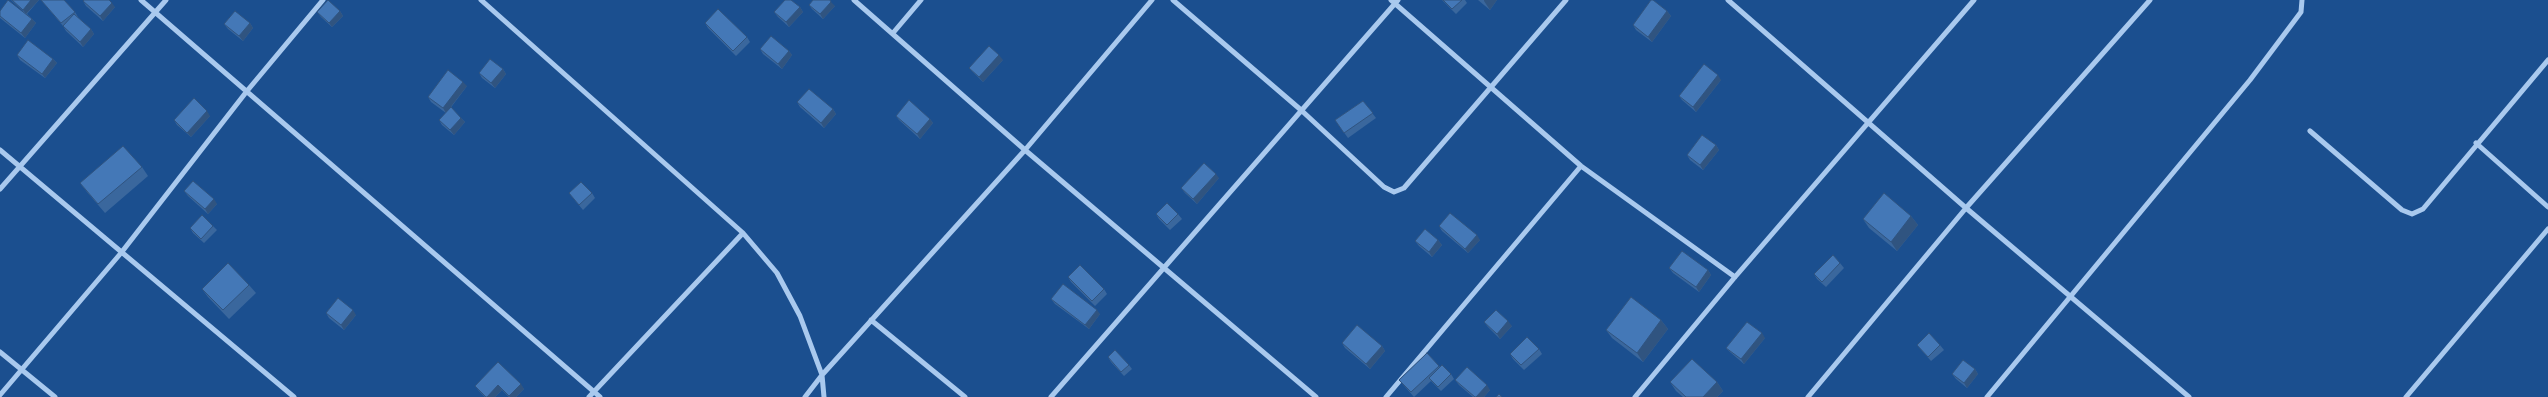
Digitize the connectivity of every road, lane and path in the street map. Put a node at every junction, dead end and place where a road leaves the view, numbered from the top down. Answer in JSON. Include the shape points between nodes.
{"nodes":[{"id":1,"x":141,"y":0,"type":"edge"},
{"id":2,"x":166,"y":0,"type":"edge"},
{"id":3,"x":324,"y":0,"type":"edge"},
{"id":4,"x":481,"y":0,"type":"edge"},
{"id":5,"x":854,"y":0,"type":"edge"},
{"id":6,"x":921,"y":0,"type":"edge"},
{"id":7,"x":1152,"y":0,"type":"edge"},
{"id":8,"x":1173,"y":0,"type":"edge"},
{"id":9,"x":1566,"y":0,"type":"edge"},
{"id":10,"x":1728,"y":0,"type":"edge"},
{"id":11,"x":1974,"y":0,"type":"edge"},
{"id":12,"x":2150,"y":0,"type":"edge"},
{"id":13,"x":2302,"y":0,"type":"edge"},
{"id":14,"x":1395,"y":1,"type":"edge"},
{"id":15,"x":155,"y":12,"type":"junction"},
{"id":16,"x":893,"y":34,"type":"junction"},
{"id":17,"x":2548,"y":60,"type":"edge"},
{"id":18,"x":1491,"y":88,"type":"junction"},
{"id":19,"x":247,"y":91,"type":"junction"},
{"id":20,"x":1301,"y":110,"type":"junction"},
{"id":21,"x":1869,"y":124,"type":"junction"},
{"id":22,"x":2310,"y":131,"type":"dead end"},
{"id":23,"x":2476,"y":143,"type":"junction"},
{"id":24,"x":0,"y":150,"type":"edge"},
{"id":25,"x":1025,"y":150,"type":"junction"},
{"id":26,"x":1581,"y":166,"type":"junction"},
{"id":27,"x":20,"y":167,"type":"junction"},
{"id":28,"x":0,"y":189,"type":"edge"},
{"id":29,"x":1966,"y":208,"type":"junction"},
{"id":30,"x":2548,"y":208,"type":"edge"},
{"id":31,"x":2548,"y":229,"type":"edge"},
{"id":32,"x":743,"y":233,"type":"junction"},
{"id":33,"x":121,"y":253,"type":"junction"},
{"id":34,"x":1165,"y":268,"type":"junction"},
{"id":35,"x":1735,"y":277,"type":"junction"},
{"id":36,"x":2070,"y":296,"type":"junction"},
{"id":37,"x":871,"y":320,"type":"junction"},
{"id":38,"x":0,"y":352,"type":"edge"},
{"id":39,"x":22,"y":370,"type":"junction"},
{"id":40,"x":822,"y":375,"type":"junction"},
{"id":41,"x":594,"y":392,"type":"junction"},
{"id":42,"x":0,"y":395,"type":"edge"},
{"id":43,"x":55,"y":397,"type":"edge"},
{"id":44,"x":294,"y":397,"type":"edge"},
{"id":45,"x":589,"y":397,"type":"edge"},
{"id":46,"x":600,"y":397,"type":"edge"},
{"id":47,"x":805,"y":397,"type":"edge"},
{"id":48,"x":824,"y":397,"type":"edge"},
{"id":49,"x":965,"y":397,"type":"edge"},
{"id":50,"x":1051,"y":397,"type":"edge"},
{"id":51,"x":1316,"y":397,"type":"edge"},
{"id":52,"x":1386,"y":397,"type":"edge"},
{"id":53,"x":1635,"y":397,"type":"edge"},
{"id":54,"x":1808,"y":397,"type":"edge"},
{"id":55,"x":1987,"y":397,"type":"edge"},
{"id":56,"x":2189,"y":397,"type":"edge"},
{"id":57,"x":2406,"y":397,"type":"edge"}],
"edges":[{"from":1,"to":15,"type":"street"},
{"from":2,"to":15,"type":"street"},
{"from":3,"to":19,"type":"street"},
{"from":4,"to":32,"type":"street"},
{"from":5,"to":16,"type":"street"},
{"from":6,"to":16,"type":"street"},
{"from":7,"to":25,"type":"street"},
{"from":8,"to":20,"type":"street"},
{"from":9,"to":18,"type":"street"},
{"from":10,"to":21,"type":"street"},
{"from":11,"to":21,"type":"street"},
{"from":12,"to":29,"type":"street"},
{"from":13,"to":36,"type":"street","via":[[2301,12],[2250,80]]},
{"from":14,"to":18,"type":"street"},
{"from":14,"to":20,"type":"street"},
{"from":15,"to":19,"type":"street"},
{"from":15,"to":27,"type":"street"},
{"from":16,"to":25,"type":"street"},
{"from":17,"to":23,"type":"street"},
{"from":18,"to":20,"type":"street","via":[[1404,188],[1394,192],[1384,187]]},
{"from":18,"to":26,"type":"street"},
{"from":19,"to":33,"type":"street"},
{"from":19,"to":41,"type":"street"},
{"from":20,"to":34,"type":"street"},
{"from":21,"to":29,"type":"street"},
{"from":21,"to":35,"type":"street"},
{"from":22,"to":23,"type":"street","via":[[2402,210],[2412,214],[2423,209]]},
{"from":23,"to":30,"type":"street"},
{"from":24,"to":27,"type":"street"},
{"from":25,"to":34,"type":"street"},
{"from":25,"to":37,"type":"street"},
{"from":26,"to":35,"type":"street"},
{"from":26,"to":52,"type":"street"},
{"from":27,"to":28,"type":"street"},
{"from":27,"to":33,"type":"street"},
{"from":29,"to":36,"type":"street"},
{"from":29,"to":54,"type":"street"},
{"from":31,"to":57,"type":"street"},
{"from":32,"to":40,"type":"street","via":[[777,273],[800,316]]},
{"from":32,"to":41,"type":"street"},
{"from":33,"to":39,"type":"street"},
{"from":33,"to":44,"type":"street"},
{"from":34,"to":50,"type":"street"},
{"from":34,"to":51,"type":"street"},
{"from":35,"to":53,"type":"street"},
{"from":36,"to":55,"type":"street"},
{"from":36,"to":56,"type":"street"},
{"from":37,"to":40,"type":"street"},
{"from":37,"to":49,"type":"street"},
{"from":38,"to":39,"type":"street"},
{"from":39,"to":42,"type":"street"},
{"from":39,"to":43,"type":"street"},
{"from":40,"to":47,"type":"street"},
{"from":40,"to":48,"type":"street"},
{"from":41,"to":45,"type":"street"},
{"from":41,"to":46,"type":"street"}]}
